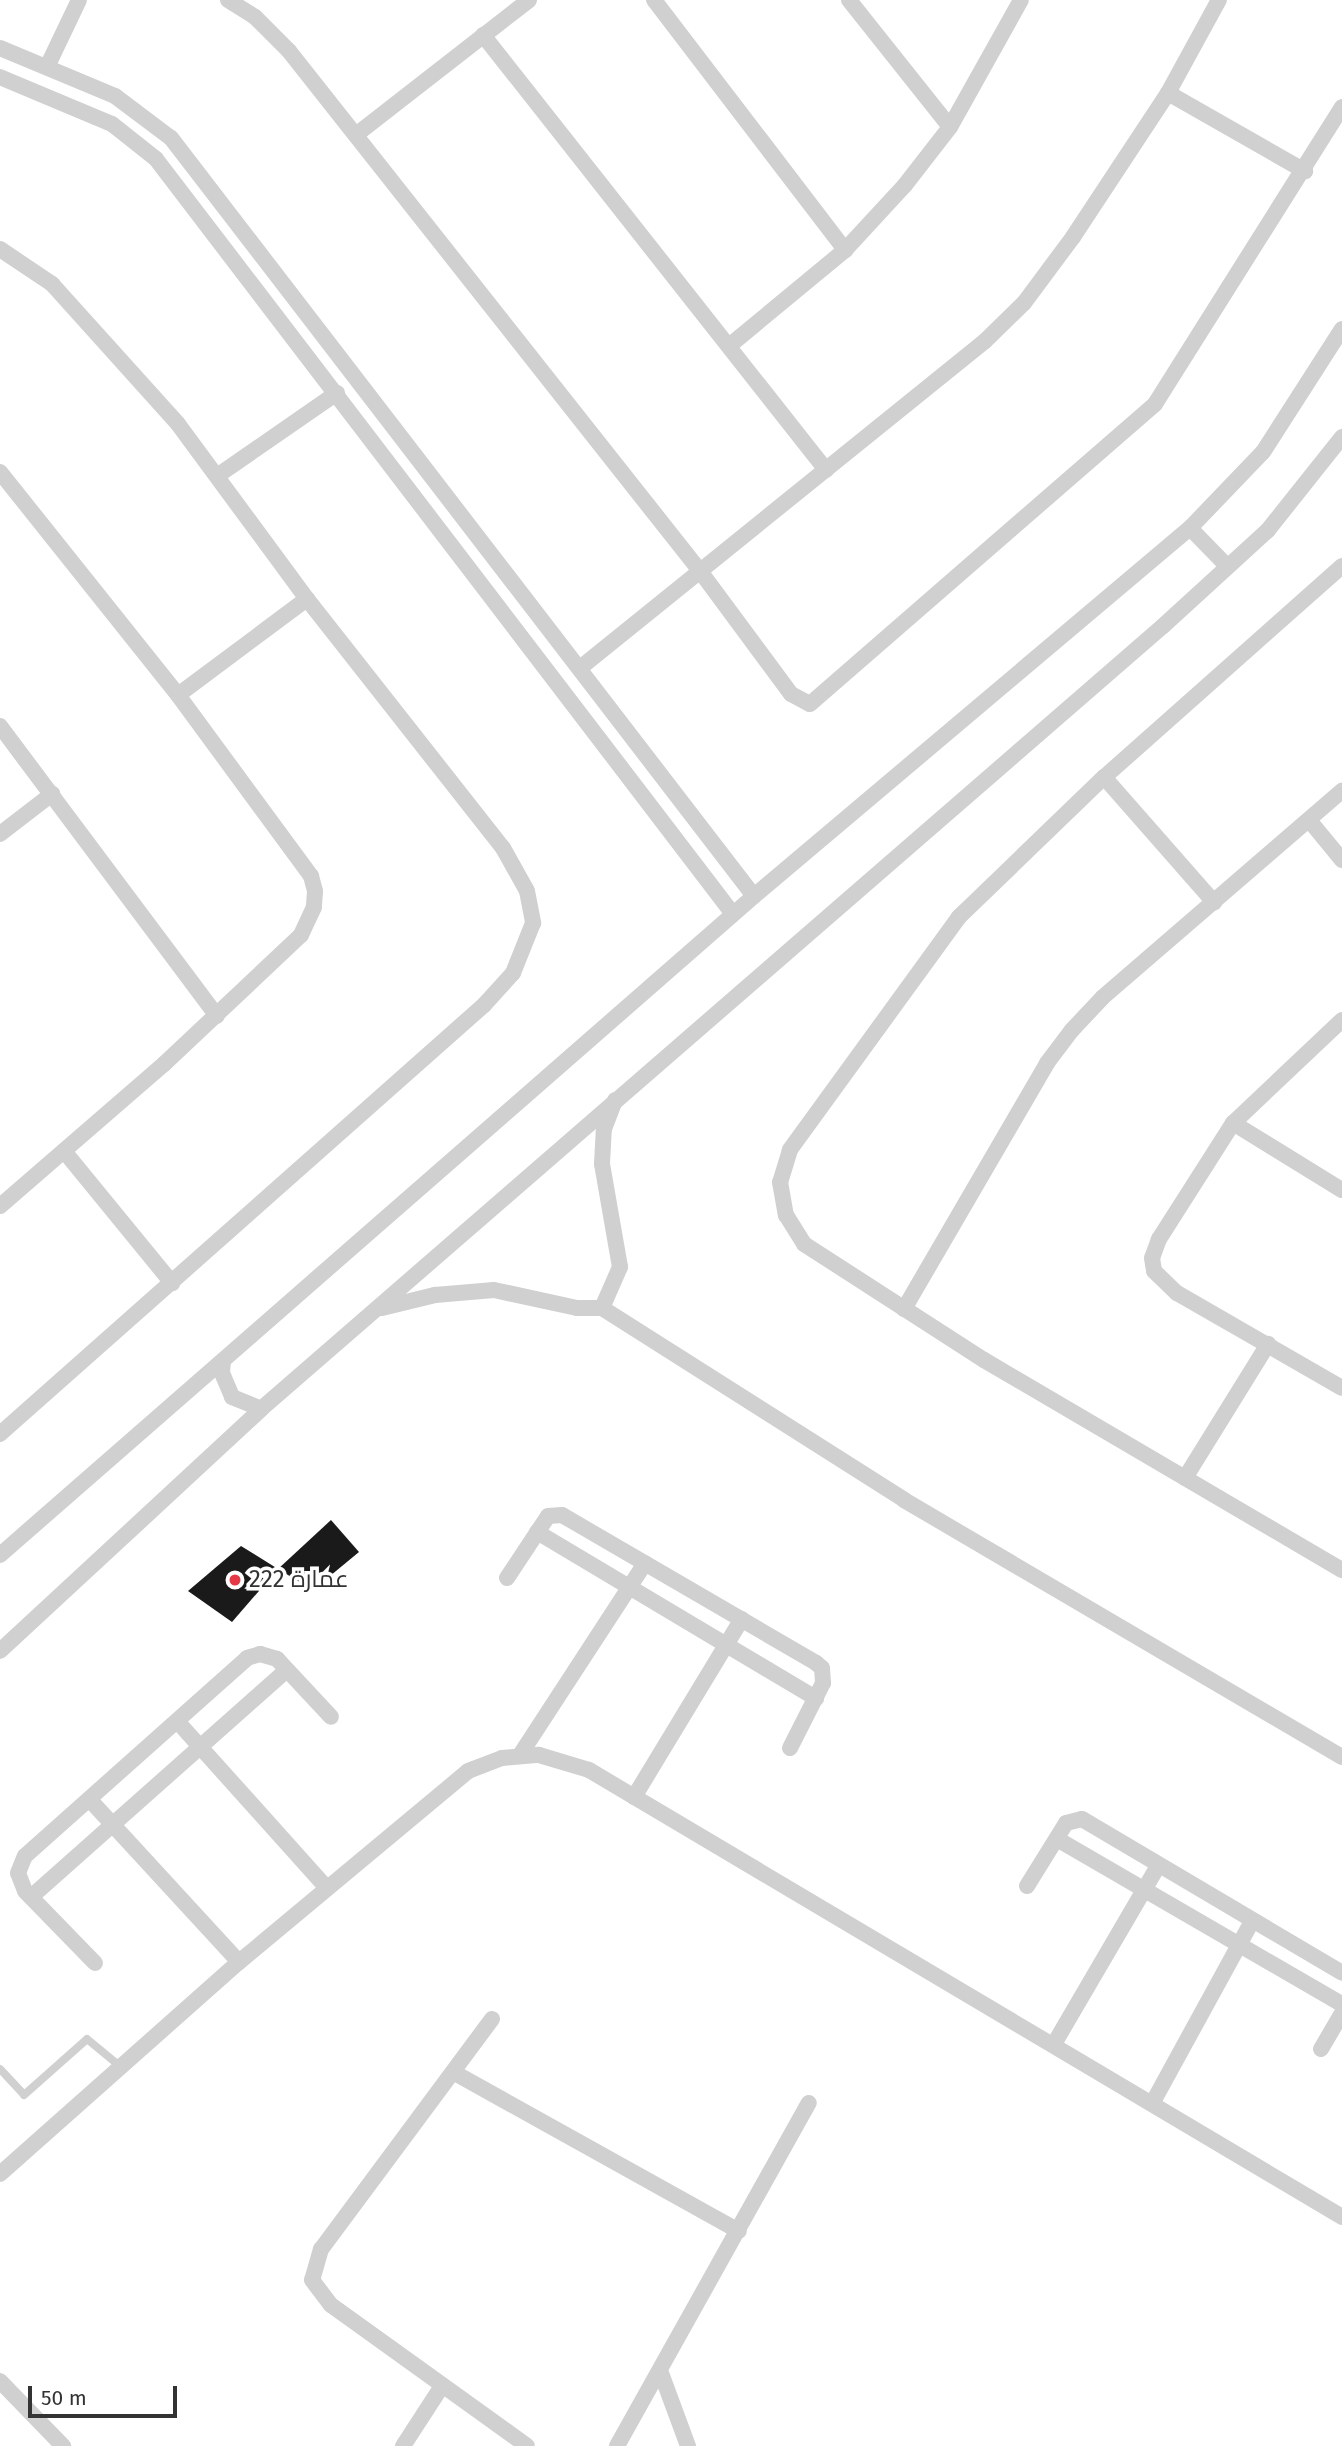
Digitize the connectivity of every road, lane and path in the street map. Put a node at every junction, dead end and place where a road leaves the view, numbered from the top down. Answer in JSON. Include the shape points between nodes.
{"nodes":[{"id":1,"x":79,"y":0,"type":"edge"},
{"id":2,"x":228,"y":0,"type":"edge"},
{"id":3,"x":529,"y":0,"type":"edge"},
{"id":4,"x":654,"y":0,"type":"edge"},
{"id":5,"x":849,"y":0,"type":"edge"},
{"id":6,"x":1021,"y":0,"type":"edge"},
{"id":7,"x":1219,"y":0,"type":"edge"},
{"id":8,"x":483,"y":35,"type":"junction"},
{"id":9,"x":0,"y":48,"type":"edge"},
{"id":10,"x":47,"y":67,"type":"junction"},
{"id":11,"x":0,"y":76,"type":"edge"},
{"id":12,"x":1168,"y":93,"type":"junction"},
{"id":13,"x":1342,"y":107,"type":"edge"},
{"id":14,"x":950,"y":127,"type":"junction"},
{"id":15,"x":357,"y":134,"type":"junction"},
{"id":16,"x":1306,"y":171,"type":"junction"},
{"id":17,"x":0,"y":249,"type":"edge"},
{"id":18,"x":259,"y":250,"type":"junction"},
{"id":19,"x":845,"y":250,"type":"junction"},
{"id":20,"x":237,"y":265,"type":"junction"},
{"id":21,"x":1342,"y":329,"type":"edge"},
{"id":22,"x":729,"y":346,"type":"junction"},
{"id":23,"x":337,"y":393,"type":"junction"},
{"id":24,"x":1342,"y":437,"type":"edge"},
{"id":25,"x":826,"y":470,"type":"junction"},
{"id":26,"x":0,"y":472,"type":"edge"},
{"id":27,"x":216,"y":477,"type":"junction"},
{"id":28,"x":1190,"y":528,"type":"junction"},
{"id":29,"x":477,"y":533,"type":"junction"},
{"id":30,"x":456,"y":551,"type":"junction"},
{"id":31,"x":1226,"y":565,"type":"junction"},
{"id":32,"x":1342,"y":566,"type":"edge"},
{"id":33,"x":700,"y":571,"type":"junction"},
{"id":34,"x":307,"y":599,"type":"junction"},
{"id":35,"x":580,"y":668,"type":"junction"},
{"id":36,"x":178,"y":695,"type":"junction"},
{"id":37,"x":0,"y":726,"type":"edge"},
{"id":38,"x":1104,"y":778,"type":"junction"},
{"id":39,"x":1342,"y":792,"type":"edge"},
{"id":40,"x":52,"y":794,"type":"junction"},
{"id":41,"x":1309,"y":820,"type":"junction"},
{"id":42,"x":0,"y":834,"type":"edge"},
{"id":43,"x":1342,"y":860,"type":"edge"},
{"id":44,"x":754,"y":896,"type":"junction"},
{"id":45,"x":1213,"y":902,"type":"junction"},
{"id":46,"x":733,"y":914,"type":"junction"},
{"id":47,"x":217,"y":1016,"type":"junction"},
{"id":48,"x":1342,"y":1020,"type":"edge"},
{"id":49,"x":615,"y":1099,"type":"junction"},
{"id":50,"x":1233,"y":1123,"type":"junction"},
{"id":51,"x":64,"y":1151,"type":"junction"},
{"id":52,"x":1342,"y":1190,"type":"edge"},
{"id":53,"x":0,"y":1206,"type":"edge"},
{"id":54,"x":172,"y":1283,"type":"junction"},
{"id":55,"x":602,"y":1308,"type":"junction"},
{"id":56,"x":904,"y":1309,"type":"junction"},
{"id":57,"x":377,"y":1310,"type":"junction"},
{"id":58,"x":1268,"y":1344,"type":"junction"},
{"id":59,"x":223,"y":1361,"type":"junction"},
{"id":60,"x":1342,"y":1388,"type":"edge"},
{"id":61,"x":261,"y":1409,"type":"junction"},
{"id":62,"x":0,"y":1434,"type":"edge"},
{"id":63,"x":1185,"y":1478,"type":"junction"},
{"id":64,"x":537,"y":1532,"type":"junction"},
{"id":65,"x":0,"y":1555,"type":"edge"},
{"id":66,"x":645,"y":1563,"type":"junction"},
{"id":67,"x":1342,"y":1570,"type":"edge"},
{"id":68,"x":507,"y":1578,"type":"dead end"},
{"id":69,"x":630,"y":1588,"type":"junction"},
{"id":70,"x":742,"y":1619,"type":"junction"},
{"id":71,"x":726,"y":1644,"type":"junction"},
{"id":72,"x":0,"y":1651,"type":"edge"},
{"id":73,"x":287,"y":1671,"type":"junction"},
{"id":74,"x":816,"y":1698,"type":"junction"},
{"id":75,"x":331,"y":1717,"type":"dead end"},
{"id":76,"x":177,"y":1721,"type":"junction"},
{"id":77,"x":200,"y":1747,"type":"junction"},
{"id":78,"x":790,"y":1748,"type":"dead end"},
{"id":79,"x":520,"y":1755,"type":"junction"},
{"id":80,"x":1342,"y":1757,"type":"edge"},
{"id":81,"x":634,"y":1797,"type":"junction"},
{"id":82,"x":90,"y":1800,"type":"junction"},
{"id":83,"x":113,"y":1824,"type":"junction"},
{"id":84,"x":1056,"y":1839,"type":"junction"},
{"id":85,"x":1158,"y":1866,"type":"junction"},
{"id":86,"x":1027,"y":1886,"type":"dead end"},
{"id":87,"x":327,"y":1888,"type":"junction"},
{"id":88,"x":1144,"y":1889,"type":"junction"},
{"id":89,"x":31,"y":1897,"type":"junction"},
{"id":90,"x":1252,"y":1922,"type":"junction"},
{"id":91,"x":1239,"y":1944,"type":"junction"},
{"id":92,"x":239,"y":1962,"type":"junction"},
{"id":93,"x":95,"y":1963,"type":"dead end"},
{"id":94,"x":1342,"y":1973,"type":"edge"},
{"id":95,"x":1342,"y":2004,"type":"edge"},
{"id":96,"x":1342,"y":2013,"type":"edge"},
{"id":97,"x":492,"y":2020,"type":"dead end"},
{"id":98,"x":1054,"y":2044,"type":"junction"},
{"id":99,"x":1321,"y":2049,"type":"dead end"},
{"id":100,"x":121,"y":2067,"type":"junction"},
{"id":101,"x":0,"y":2069,"type":"edge"},
{"id":102,"x":453,"y":2072,"type":"junction"},
{"id":103,"x":1153,"y":2102,"type":"junction"},
{"id":104,"x":809,"y":2103,"type":"dead end"},
{"id":105,"x":0,"y":2174,"type":"edge"},
{"id":106,"x":1342,"y":2217,"type":"edge"},
{"id":107,"x":739,"y":2231,"type":"junction"},
{"id":108,"x":661,"y":2373,"type":"junction"},
{"id":109,"x":0,"y":2381,"type":"edge"},
{"id":110,"x":442,"y":2386,"type":"junction"},
{"id":111,"x":63,"y":2446,"type":"edge"},
{"id":112,"x":403,"y":2446,"type":"edge"},
{"id":113,"x":527,"y":2446,"type":"edge"},
{"id":114,"x":617,"y":2446,"type":"edge"},
{"id":115,"x":688,"y":2446,"type":"edge"}],
"edges":[{"from":1,"to":10,"type":"street"},
{"from":2,"to":15,"type":"street","via":[[273,33]]},
{"from":3,"to":8,"type":"street"},
{"from":4,"to":19,"type":"street"},
{"from":5,"to":14,"type":"street"},
{"from":6,"to":14,"type":"street"},
{"from":7,"to":12,"type":"street"},
{"from":8,"to":15,"type":"street"},
{"from":8,"to":22,"type":"street"},
{"from":9,"to":10,"type":"street"},
{"from":10,"to":18,"type":"street","via":[[115,96],[158,126]]},
{"from":11,"to":20,"type":"street","via":[[87,112],[135,140]]},
{"from":12,"to":16,"type":"street"},
{"from":12,"to":25,"type":"street","via":[[1024,303],[985,341]]},
{"from":13,"to":16,"type":"street"},
{"from":14,"to":19,"type":"street"},
{"from":15,"to":33,"type":"street"},
{"from":16,"to":33,"type":"street","via":[[1155,404],[819,699],[810,704],[791,694]]},
{"from":17,"to":27,"type":"street","via":[[34,269],[68,300],[178,424]]},
{"from":18,"to":20,"type":"street"},
{"from":18,"to":29,"type":"street"},
{"from":19,"to":22,"type":"street"},
{"from":20,"to":23,"type":"street"},
{"from":21,"to":28,"type":"street","via":[[1263,452]]},
{"from":22,"to":25,"type":"street"},
{"from":23,"to":27,"type":"street"},
{"from":23,"to":30,"type":"street"},
{"from":24,"to":31,"type":"street","via":[[1276,522]]},
{"from":25,"to":33,"type":"street"},
{"from":26,"to":36,"type":"street"},
{"from":27,"to":34,"type":"street"},
{"from":28,"to":31,"type":"street"},
{"from":28,"to":44,"type":"street"},
{"from":29,"to":30,"type":"street"},
{"from":29,"to":35,"type":"street"},
{"from":30,"to":46,"type":"street"},
{"from":31,"to":49,"type":"street","via":[[973,793]]},
{"from":32,"to":38,"type":"street"},
{"from":33,"to":35,"type":"street"},
{"from":34,"to":36,"type":"street"},
{"from":34,"to":54,"type":"street","via":[[503,849],[527,891],[533,923],[513,974],[484,1005]]},
{"from":35,"to":44,"type":"street"},
{"from":36,"to":47,"type":"street","via":[[310,876],[314,891],[314,907],[301,935]]},
{"from":37,"to":40,"type":"street"},
{"from":38,"to":45,"type":"street"},
{"from":38,"to":56,"type":"street","via":[[940,939],[790,1150],[780,1182],[786,1215],[804,1244]]},
{"from":39,"to":41,"type":"street"},
{"from":40,"to":42,"type":"street"},
{"from":40,"to":47,"type":"street"},
{"from":41,"to":43,"type":"street"},
{"from":41,"to":45,"type":"street"},
{"from":44,"to":46,"type":"street"},
{"from":45,"to":56,"type":"street","via":[[1103,997],[1047,1063]]},
{"from":46,"to":59,"type":"street"},
{"from":47,"to":51,"type":"street"},
{"from":48,"to":50,"type":"street"},
{"from":49,"to":55,"type":"street","via":[[604,1129],[602,1164],[620,1267]]},
{"from":49,"to":57,"type":"street"},
{"from":50,"to":52,"type":"street"},
{"from":50,"to":58,"type":"street","via":[[1158,1239],[1154,1272],[1177,1293]]},
{"from":51,"to":53,"type":"street"},
{"from":51,"to":54,"type":"street"},
{"from":54,"to":62,"type":"street"},
{"from":55,"to":57,"type":"street","via":[[577,1308],[494,1290],[435,1294]]},
{"from":55,"to":80,"type":"street","via":[[904,1500]]},
{"from":56,"to":63,"type":"street"},
{"from":57,"to":61,"type":"street"},
{"from":58,"to":60,"type":"street"},
{"from":58,"to":63,"type":"street"},
{"from":59,"to":61,"type":"street","via":[[222,1373],[232,1397]]},
{"from":59,"to":65,"type":"street"},
{"from":61,"to":72,"type":"street"},
{"from":63,"to":67,"type":"street"},
{"from":64,"to":66,"type":"street","via":[[556,1513]]},
{"from":64,"to":68,"type":"street"},
{"from":64,"to":69,"type":"street"},
{"from":66,"to":69,"type":"street"},
{"from":66,"to":70,"type":"street"},
{"from":69,"to":71,"type":"street"},
{"from":69,"to":79,"type":"street"},
{"from":70,"to":71,"type":"street"},
{"from":70,"to":74,"type":"street","via":[[822,1668],[825,1675]]},
{"from":71,"to":74,"type":"street"},
{"from":71,"to":81,"type":"street"},
{"from":73,"to":75,"type":"street"},
{"from":73,"to":76,"type":"street","via":[[272,1656],[247,1658]]},
{"from":73,"to":77,"type":"street"},
{"from":74,"to":78,"type":"street"},
{"from":76,"to":77,"type":"street"},
{"from":76,"to":82,"type":"street"},
{"from":77,"to":83,"type":"street"},
{"from":77,"to":87,"type":"street"},
{"from":79,"to":81,"type":"street","via":[[573,1763]]},
{"from":79,"to":87,"type":"street","via":[[468,1771]]},
{"from":81,"to":98,"type":"street"},
{"from":82,"to":83,"type":"street"},
{"from":82,"to":89,"type":"street","via":[[20,1864],[20,1882]]},
{"from":83,"to":89,"type":"street"},
{"from":83,"to":92,"type":"street"},
{"from":84,"to":85,"type":"street","via":[[1070,1819],[1082,1819]]},
{"from":84,"to":86,"type":"street"},
{"from":84,"to":88,"type":"street"},
{"from":85,"to":88,"type":"street"},
{"from":85,"to":90,"type":"street"},
{"from":87,"to":92,"type":"street"},
{"from":88,"to":91,"type":"street"},
{"from":88,"to":98,"type":"street"},
{"from":89,"to":93,"type":"street"},
{"from":90,"to":91,"type":"street"},
{"from":90,"to":94,"type":"street"},
{"from":91,"to":95,"type":"street"},
{"from":91,"to":103,"type":"street"},
{"from":92,"to":100,"type":"street"},
{"from":96,"to":99,"type":"street"},
{"from":97,"to":102,"type":"street"},
{"from":98,"to":103,"type":"street"},
{"from":100,"to":101,"type":"lane","via":[[87,2039],[24,2095]]},
{"from":100,"to":105,"type":"street"},
{"from":102,"to":107,"type":"street"},
{"from":102,"to":110,"type":"street","via":[[321,2249],[312,2280],[331,2305]]},
{"from":103,"to":106,"type":"street"},
{"from":104,"to":107,"type":"street"},
{"from":107,"to":108,"type":"street"},
{"from":108,"to":114,"type":"street"},
{"from":108,"to":115,"type":"street"},
{"from":109,"to":111,"type":"street"},
{"from":110,"to":112,"type":"street"},
{"from":110,"to":113,"type":"street"}]}
